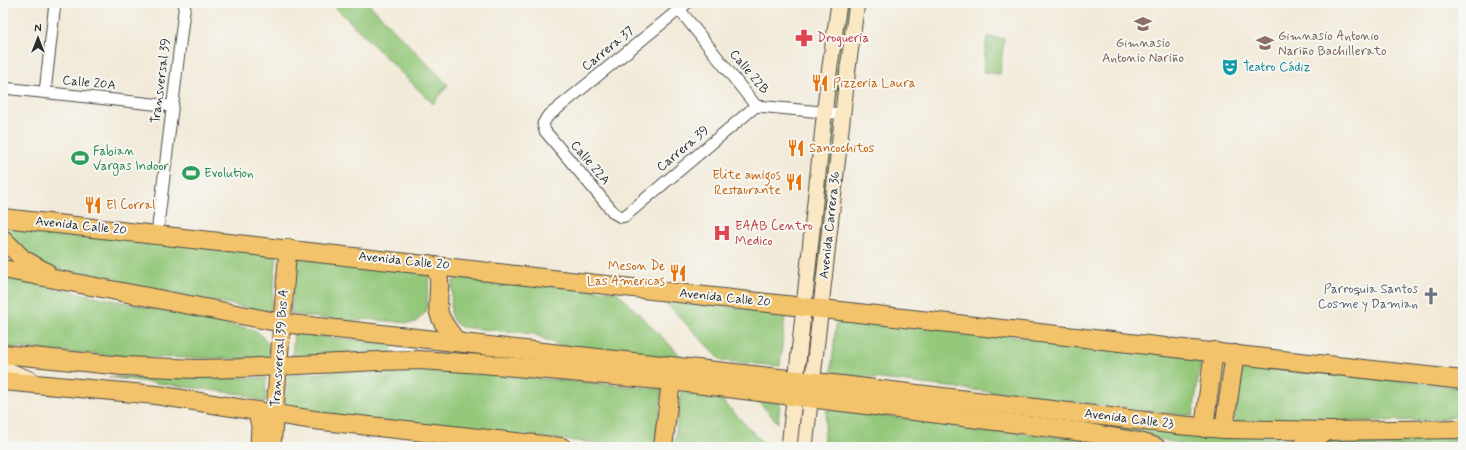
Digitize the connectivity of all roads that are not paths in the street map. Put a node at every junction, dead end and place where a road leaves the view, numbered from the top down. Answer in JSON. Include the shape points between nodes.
{"nodes":[{"id":1,"x":55,"y":3,"type":"edge"},
{"id":2,"x":185,"y":3,"type":"edge"},
{"id":3,"x":839,"y":3,"type":"edge"},
{"id":4,"x":857,"y":3,"type":"edge"},
{"id":5,"x":683,"y":6,"type":"edge"},
{"id":6,"x":3,"y":88,"type":"edge"},
{"id":7,"x":45,"y":92,"type":"junction"},
{"id":8,"x":172,"y":106,"type":"junction"},
{"id":9,"x":756,"y":106,"type":"junction"},
{"id":10,"x":824,"y":112,"type":"junction"},
{"id":11,"x":843,"y":114,"type":"junction"},
{"id":12,"x":547,"y":117,"type":"joint"},
{"id":13,"x":628,"y":214,"type":"joint"},
{"id":14,"x":3,"y":218,"type":"edge"},
{"id":15,"x":157,"y":234,"type":"junction"},
{"id":16,"x":3,"y":239,"type":"edge"},
{"id":17,"x":288,"y":248,"type":"junction"},
{"id":18,"x":429,"y":264,"type":"junction"},
{"id":19,"x":3,"y":269,"type":"edge"},
{"id":20,"x":61,"y":280,"type":"junction"},
{"id":21,"x":812,"y":308,"type":"junction"},
{"id":22,"x":282,"y":323,"type":"junction"},
{"id":23,"x":457,"y":342,"type":"junction"},
{"id":24,"x":1214,"y":352,"type":"junction"},
{"id":25,"x":3,"y":354,"type":"edge"},
{"id":26,"x":1235,"y":354,"type":"junction"},
{"id":27,"x":124,"y":366,"type":"junction"},
{"id":28,"x":278,"y":367,"type":"junction"},
{"id":29,"x":3,"y":368,"type":"edge"},
{"id":30,"x":1463,"y":380,"type":"edge"},
{"id":31,"x":3,"y":381,"type":"edge"},
{"id":32,"x":671,"y":382,"type":"junction"},
{"id":33,"x":45,"y":385,"type":"junction"},
{"id":34,"x":803,"y":389,"type":"junction"},
{"id":35,"x":256,"y":411,"type":"junction"},
{"id":36,"x":275,"y":414,"type":"junction"},
{"id":37,"x":1463,"y":424,"type":"edge"},
{"id":38,"x":1204,"y":428,"type":"junction"},
{"id":39,"x":1444,"y":428,"type":"junction"},
{"id":40,"x":1463,"y":428,"type":"edge"},
{"id":41,"x":1224,"y":429,"type":"junction"},
{"id":42,"x":1328,"y":431,"type":"junction"},
{"id":43,"x":259,"y":447,"type":"edge"},
{"id":44,"x":272,"y":447,"type":"edge"},
{"id":45,"x":562,"y":447,"type":"edge"},
{"id":46,"x":663,"y":447,"type":"edge"},
{"id":47,"x":789,"y":447,"type":"edge"},
{"id":48,"x":805,"y":447,"type":"edge"},
{"id":49,"x":1156,"y":447,"type":"edge"},
{"id":50,"x":1302,"y":447,"type":"edge"}],
"edges":[{"from":1,"to":7,"type":"street"},
{"from":2,"to":8,"type":"street","name":"Transversal 39"},
{"from":3,"to":10,"type":"main road","name":"Avenida Carrera 36"},
{"from":4,"to":11,"type":"main road","name":"Avenida Carrera 36"},
{"from":5,"to":9,"type":"street","name":"Calle 22B"},
{"from":5,"to":12,"type":"street","name":"Carrera 37"},
{"from":6,"to":7,"type":"street","name":"Calle 20A"},
{"from":7,"to":8,"type":"street","name":"Calle 20A"},
{"from":8,"to":15,"type":"street","name":"Transversal 39"},
{"from":9,"to":10,"type":"street","name":"Calle 22B"},
{"from":9,"to":13,"type":"street","name":"Carrera 39"},
{"from":10,"to":11,"type":"street","name":"Calle 22B"},
{"from":10,"to":21,"type":"main road","name":"Avenida Carrera 36"},
{"from":11,"to":21,"type":"main road","name":"Avenida Carrera 36"},
{"from":12,"to":13,"type":"street","name":"Calle 22A","via":[[543,124],[545,132],[614,213],[621,216]]},
{"from":14,"to":15,"type":"highway","name":"Avenida Calle 20"},
{"from":15,"to":17,"type":"highway","name":"Avenida Calle 20"},
{"from":16,"to":20,"type":"highway","via":[[23,259]]},
{"from":17,"to":18,"type":"highway","name":"Avenida Calle 20"},
{"from":17,"to":22,"type":"main road","name":"Transversal 39 Bis A"},
{"from":18,"to":21,"type":"highway","name":"Avenida Calle 20"},
{"from":18,"to":23,"type":"highway","via":[[438,274],[439,313]]},
{"from":19,"to":20,"type":"highway"},
{"from":20,"to":22,"type":"highway"},
{"from":21,"to":24,"type":"highway"},
{"from":21,"to":34,"type":"main road","name":"Avenida Carrera 36"},
{"from":22,"to":23,"type":"highway"},
{"from":22,"to":28,"type":"main road","name":"Transversal 39 Bis A"},
{"from":23,"to":34,"type":"highway"},
{"from":24,"to":26,"type":"highway"},
{"from":24,"to":38,"type":"highway"},
{"from":25,"to":27,"type":"highway"},
{"from":26,"to":30,"type":"highway"},
{"from":26,"to":41,"type":"highway"},
{"from":27,"to":28,"type":"highway","via":[[199,369]]},
{"from":27,"to":33,"type":"highway"},
{"from":28,"to":32,"type":"highway","via":[[419,360]]},
{"from":28,"to":36,"type":"main road","name":"Transversal 39 Bis A"},
{"from":29,"to":33,"type":"main road"},
{"from":31,"to":33,"type":"highway"},
{"from":32,"to":34,"type":"highway"},
{"from":32,"to":46,"type":"highway"},
{"from":33,"to":35,"type":"highway","via":[[177,398]]},
{"from":34,"to":38,"type":"highway","name":"Avenida Calle 23"},
{"from":34,"to":47,"type":"main road","name":"Avenida Carrera 36"},
{"from":34,"to":48,"type":"main road","name":"Avenida Carrera 36"},
{"from":34,"to":49,"type":"highway","name":"Avenida Calle 23","via":[[1084,432]]},
{"from":35,"to":36,"type":"highway"},
{"from":35,"to":43,"type":"main road","name":"Transversal 39 Bis A","via":[[260,425]]},
{"from":36,"to":44,"type":"main road","name":"Transversal 39 Bis A"},
{"from":36,"to":45,"type":"highway"},
{"from":37,"to":39,"type":"highway"},
{"from":38,"to":41,"type":"highway","name":"Avenida Calle 23"},
{"from":39,"to":40,"type":"highway","name":"Avenida Calle 23"},
{"from":39,"to":42,"type":"highway","name":"Avenida Calle 23"},
{"from":41,"to":42,"type":"highway","name":"Avenida Calle 23"},
{"from":42,"to":50,"type":"highway"}]}
